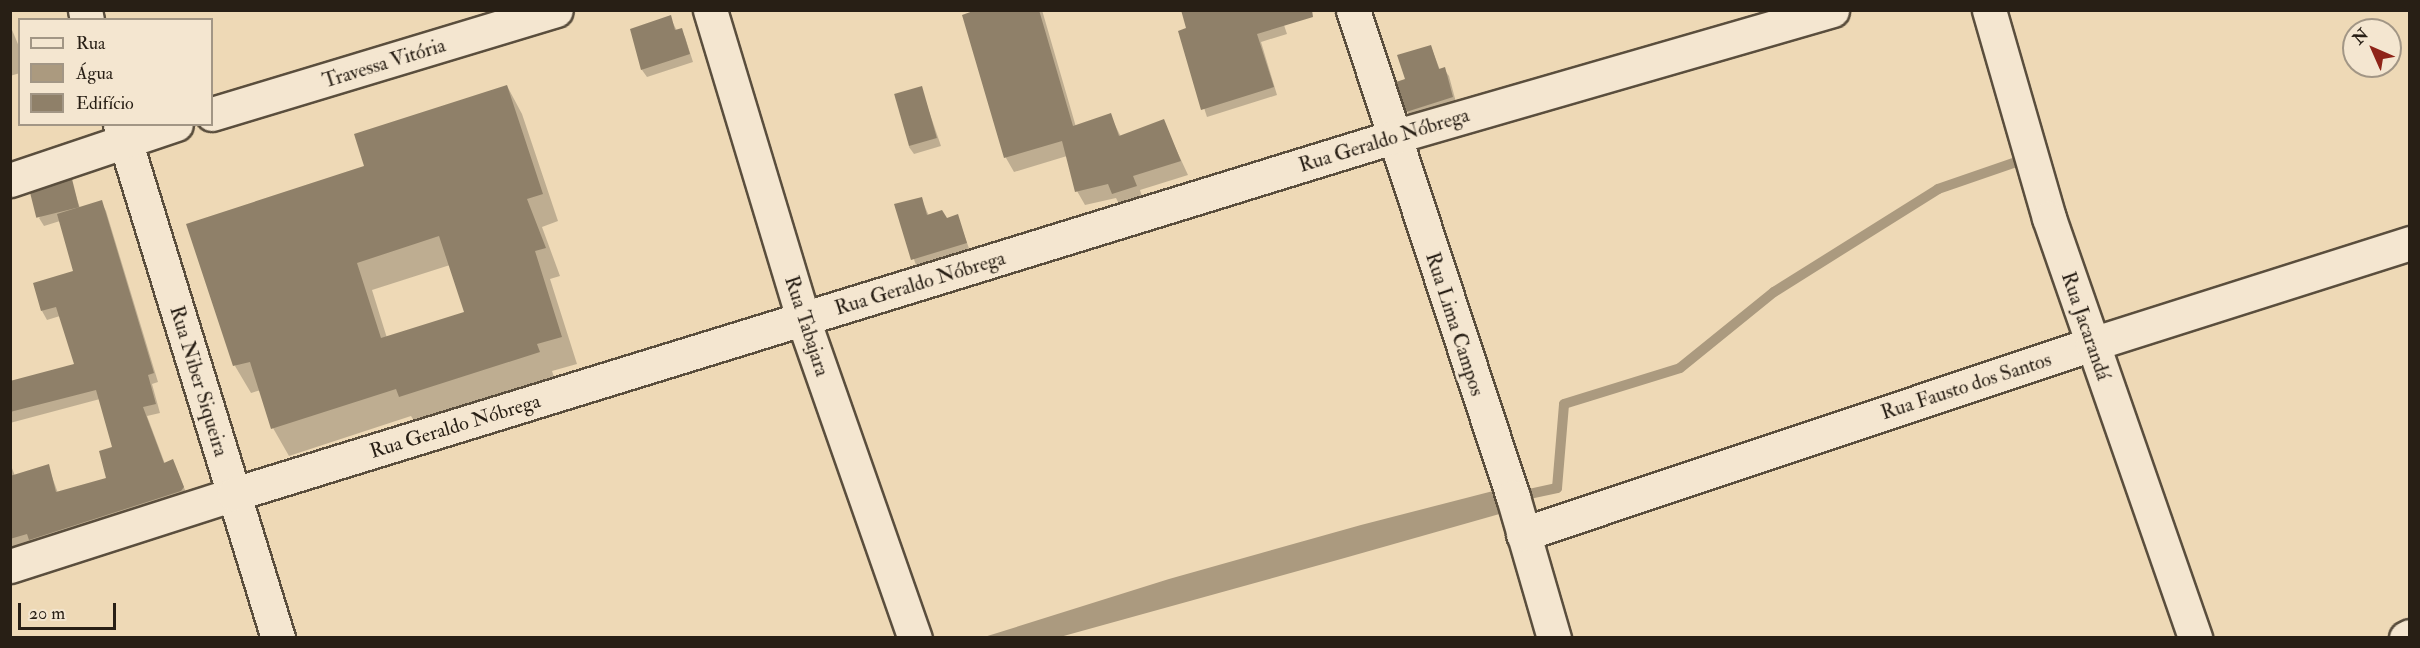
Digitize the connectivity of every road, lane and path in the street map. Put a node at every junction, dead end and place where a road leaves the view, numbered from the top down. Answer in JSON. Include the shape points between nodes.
{"nodes":[{"id":1,"x":556,"y":10,"type":"edge"},
{"id":2,"x":710,"y":10,"type":"edge"},
{"id":3,"x":1353,"y":10,"type":"edge"},
{"id":4,"x":1832,"y":10,"type":"edge"},
{"id":5,"x":1989,"y":10,"type":"edge"},
{"id":6,"x":213,"y":114,"type":"edge"},
{"id":7,"x":162,"y":126,"type":"edge"},
{"id":8,"x":122,"y":132,"type":"edge"},
{"id":9,"x":1393,"y":137,"type":"junction"},
{"id":10,"x":10,"y":180,"type":"edge"},
{"id":11,"x":2409,"y":243,"type":"edge"},
{"id":12,"x":803,"y":319,"type":"junction"},
{"id":13,"x":2092,"y":344,"type":"junction"},
{"id":14,"x":234,"y":494,"type":"junction"},
{"id":15,"x":1523,"y":534,"type":"junction"},
{"id":16,"x":10,"y":566,"type":"edge"},
{"id":17,"x":278,"y":638,"type":"edge"},
{"id":18,"x":915,"y":638,"type":"edge"},
{"id":19,"x":1554,"y":638,"type":"edge"},
{"id":20,"x":2195,"y":638,"type":"edge"}],
"edges":[{"from":1,"to":6,"type":"street","name":"Travessa Vitória"},
{"from":2,"to":12,"type":"street","name":"Rua Tabajara"},
{"from":3,"to":9,"type":"street","name":"Rua Lima Campos"},
{"from":4,"to":9,"type":"street","name":"Rua Geraldo Nóbrega"},
{"from":5,"to":13,"type":"street","name":"Rua Jacarandá","via":[[2049,218]]},
{"from":7,"to":8,"type":"street"},
{"from":8,"to":10,"type":"street"},
{"from":8,"to":14,"type":"street","name":"Rua Niber Siqueira"},
{"from":9,"to":12,"type":"street","name":"Rua Geraldo Nóbrega"},
{"from":9,"to":15,"type":"street","name":"Rua Lima Campos"},
{"from":11,"to":13,"type":"street","name":"Rua Fausto dos Santos"},
{"from":12,"to":14,"type":"street","name":"Rua Geraldo Nóbrega"},
{"from":12,"to":18,"type":"street","name":"Rua Tabajara"},
{"from":13,"to":15,"type":"street","name":"Rua Fausto dos Santos"},
{"from":13,"to":20,"type":"street","name":"Rua Jacarandá"},
{"from":14,"to":16,"type":"street","name":"Rua Geraldo Nóbrega"},
{"from":14,"to":17,"type":"street","name":"Rua Niber Siqueira"},
{"from":15,"to":19,"type":"street","name":"Rua Lima Campos"}]}
